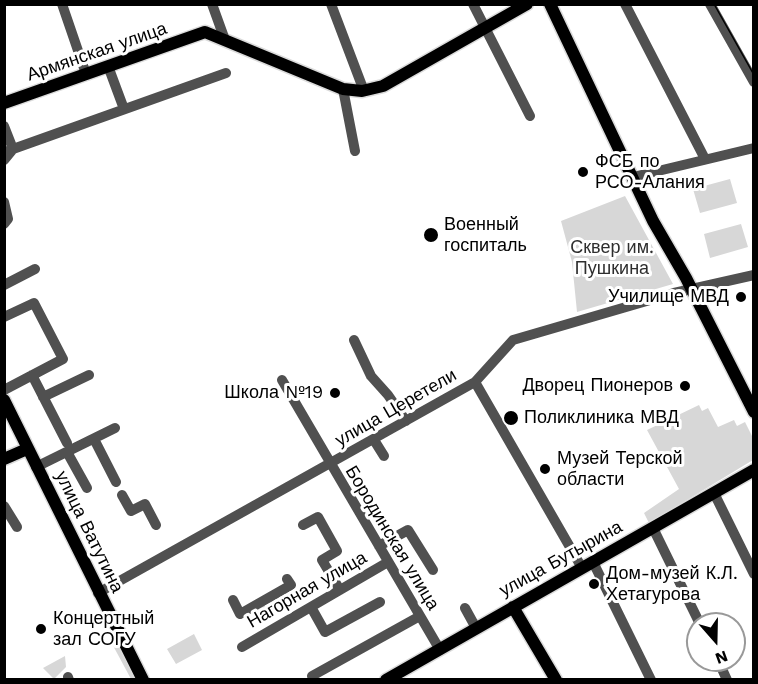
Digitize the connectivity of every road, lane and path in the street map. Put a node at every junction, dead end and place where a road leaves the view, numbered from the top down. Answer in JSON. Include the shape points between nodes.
{"nodes":[{"id":1,"x":62,"y":4,"type":"edge"},
{"id":2,"x":212,"y":4,"type":"edge"},
{"id":3,"x":331,"y":4,"type":"edge"},
{"id":4,"x":473,"y":4,"type":"edge"},
{"id":5,"x":527,"y":4,"type":"edge"},
{"id":6,"x":550,"y":4,"type":"edge"},
{"id":7,"x":625,"y":4,"type":"edge"},
{"id":8,"x":710,"y":4,"type":"edge"},
{"id":9,"x":486,"y":27,"type":"junction"},
{"id":10,"x":225,"y":40,"type":"junction"},
{"id":11,"x":108,"y":66,"type":"junction"},
{"id":12,"x":226,"y":73,"type":"dead end"},
{"id":13,"x":86,"y":74,"type":"junction"},
{"id":14,"x":753,"y":82,"type":"edge"},
{"id":15,"x":344,"y":89,"type":"junction"},
{"id":16,"x":364,"y":91,"type":"junction"},
{"id":17,"x":4,"y":103,"type":"edge"},
{"id":18,"x":124,"y":109,"type":"junction"},
{"id":19,"x":530,"y":116,"type":"dead end"},
{"id":20,"x":4,"y":126,"type":"edge"},
{"id":21,"x":753,"y":148,"type":"edge"},
{"id":22,"x":9,"y":150,"type":"edge"},
{"id":23,"x":355,"y":152,"type":"dead end"},
{"id":24,"x":705,"y":159,"type":"junction"},
{"id":25,"x":4,"y":160,"type":"edge"},
{"id":26,"x":633,"y":177,"type":"junction"},
{"id":27,"x":4,"y":202,"type":"edge"},
{"id":28,"x":4,"y":224,"type":"edge"},
{"id":29,"x":35,"y":269,"type":"dead end"},
{"id":30,"x":753,"y":275,"type":"edge"},
{"id":31,"x":4,"y":285,"type":"edge"},
{"id":32,"x":691,"y":288,"type":"junction"},
{"id":33,"x":5,"y":315,"type":"edge"},
{"id":34,"x":354,"y":340,"type":"dead end"},
{"id":35,"x":32,"y":375,"type":"junction"},
{"id":36,"x":89,"y":375,"type":"dead end"},
{"id":37,"x":282,"y":380,"type":"dead end"},
{"id":38,"x":475,"y":382,"type":"junction"},
{"id":39,"x":4,"y":390,"type":"edge"},
{"id":40,"x":43,"y":397,"type":"junction"},
{"id":41,"x":4,"y":400,"type":"edge"},
{"id":42,"x":753,"y":412,"type":"edge"},
{"id":43,"x":406,"y":421,"type":"junction"},
{"id":44,"x":115,"y":428,"type":"dead end"},
{"id":45,"x":94,"y":439,"type":"junction"},
{"id":46,"x":374,"y":440,"type":"junction"},
{"id":47,"x":67,"y":447,"type":"junction"},
{"id":48,"x":27,"y":449,"type":"junction"},
{"id":49,"x":384,"y":456,"type":"dead end"},
{"id":50,"x":4,"y":459,"type":"edge"},
{"id":51,"x":330,"y":465,"type":"junction"},
{"id":52,"x":36,"y":467,"type":"junction"},
{"id":53,"x":753,"y":470,"type":"edge"},
{"id":54,"x":116,"y":482,"type":"dead end"},
{"id":55,"x":87,"y":488,"type":"dead end"},
{"id":56,"x":714,"y":493,"type":"junction"},
{"id":57,"x":122,"y":495,"type":"dead end"},
{"id":58,"x":4,"y":506,"type":"edge"},
{"id":59,"x":156,"y":525,"type":"dead end"},
{"id":60,"x":303,"y":525,"type":"dead end"},
{"id":61,"x":17,"y":527,"type":"dead end"},
{"id":62,"x":653,"y":528,"type":"junction"},
{"id":63,"x":379,"y":546,"type":"junction"},
{"id":64,"x":388,"y":562,"type":"junction"},
{"id":65,"x":587,"y":565,"type":"junction"},
{"id":66,"x":433,"y":570,"type":"dead end"},
{"id":67,"x":753,"y":574,"type":"edge"},
{"id":68,"x":287,"y":579,"type":"dead end"},
{"id":69,"x":340,"y":590,"type":"junction"},
{"id":70,"x":98,"y":593,"type":"junction"},
{"id":71,"x":232,"y":600,"type":"dead end"},
{"id":72,"x":380,"y":602,"type":"dead end"},
{"id":73,"x":311,"y":607,"type":"junction"},
{"id":74,"x":513,"y":607,"type":"junction"},
{"id":75,"x":465,"y":608,"type":"dead end"},
{"id":76,"x":694,"y":612,"type":"edge"},
{"id":77,"x":420,"y":616,"type":"junction"},
{"id":78,"x":476,"y":628,"type":"junction"},
{"id":79,"x":242,"y":647,"type":"dead end"},
{"id":80,"x":440,"y":650,"type":"junction"},
{"id":81,"x":405,"y":675,"type":"edge"},
{"id":82,"x":312,"y":676,"type":"dead end"},
{"id":83,"x":142,"y":680,"type":"edge"},
{"id":84,"x":386,"y":680,"type":"edge"},
{"id":85,"x":556,"y":680,"type":"edge"},
{"id":86,"x":651,"y":680,"type":"edge"}],
"edges":[{"from":1,"to":13,"type":"street"},
{"from":2,"to":10,"type":"street"},
{"from":3,"to":16,"type":"street"},
{"from":4,"to":9,"type":"street"},
{"from":5,"to":9,"type":"main road","name":"Армянская улица"},
{"from":6,"to":26,"type":"main road"},
{"from":7,"to":24,"type":"street"},
{"from":8,"to":14,"type":"street"},
{"from":9,"to":16,"type":"main road","name":"Армянская улица","via":[[383,86]]},
{"from":9,"to":19,"type":"street"},
{"from":10,"to":11,"type":"main road","name":"Армянская улица","via":[[205,32]]},
{"from":10,"to":15,"type":"main road","name":"Армянская улица"},
{"from":11,"to":13,"type":"main road","name":"Армянская улица"},
{"from":11,"to":18,"type":"street"},
{"from":12,"to":18,"type":"street"},
{"from":13,"to":17,"type":"main road","name":"Армянская улица"},
{"from":15,"to":16,"type":"main road","name":"Армянская улица"},
{"from":15,"to":23,"type":"street"},
{"from":18,"to":22,"type":"street"},
{"from":20,"to":22,"type":"street"},
{"from":21,"to":24,"type":"street"},
{"from":22,"to":25,"type":"street"},
{"from":24,"to":26,"type":"street"},
{"from":26,"to":32,"type":"main road"},
{"from":27,"to":28,"type":"street","via":[[8,219]]},
{"from":29,"to":31,"type":"street"},
{"from":30,"to":32,"type":"street","name":"улица Церетели"},
{"from":32,"to":38,"type":"street","name":"улица Церетели","via":[[513,340]]},
{"from":32,"to":42,"type":"main road"},
{"from":33,"to":35,"type":"street","via":[[34,303],[63,359]]},
{"from":34,"to":43,"type":"street","via":[[371,376]]},
{"from":35,"to":39,"type":"street"},
{"from":35,"to":40,"type":"street"},
{"from":36,"to":40,"type":"street"},
{"from":37,"to":51,"type":"street","name":"Бородинская улица"},
{"from":38,"to":43,"type":"street","name":"улица Церетели"},
{"from":38,"to":65,"type":"street"},
{"from":40,"to":47,"type":"street"},
{"from":41,"to":48,"type":"main road","name":"улица Ватутина"},
{"from":43,"to":46,"type":"street","name":"улица Церетели"},
{"from":44,"to":45,"type":"street"},
{"from":45,"to":47,"type":"street"},
{"from":45,"to":54,"type":"street"},
{"from":46,"to":49,"type":"street"},
{"from":46,"to":51,"type":"street","name":"улица Церетели"},
{"from":47,"to":52,"type":"street"},
{"from":47,"to":55,"type":"street"},
{"from":48,"to":50,"type":"main road"},
{"from":48,"to":52,"type":"main road","name":"улица Ватутина"},
{"from":51,"to":63,"type":"street","name":"Бородинская улица"},
{"from":51,"to":70,"type":"street","name":"улица Церетели"},
{"from":52,"to":70,"type":"main road","name":"улица Ватутина"},
{"from":53,"to":56,"type":"main road","name":"улица Бутырина"},
{"from":56,"to":62,"type":"main road","name":"улица Бутырина"},
{"from":56,"to":67,"type":"street"},
{"from":57,"to":59,"type":"street","via":[[131,511],[145,504]]},
{"from":58,"to":61,"type":"street"},
{"from":60,"to":69,"type":"street","via":[[318,517],[337,551],[322,560]]},
{"from":62,"to":65,"type":"main road","name":"улица Бутырина"},
{"from":62,"to":76,"type":"street"},
{"from":63,"to":64,"type":"street","name":"Бородинская улица"},
{"from":63,"to":66,"type":"street","via":[[408,530]]},
{"from":64,"to":69,"type":"street","name":"Нагорная улица"},
{"from":64,"to":77,"type":"street","name":"Бородинская улица"},
{"from":65,"to":74,"type":"main road","name":"улица Бутырина"},
{"from":65,"to":86,"type":"street"},
{"from":68,"to":71,"type":"street","via":[[291,585],[240,614]]},
{"from":69,"to":73,"type":"street","name":"Нагорная улица"},
{"from":70,"to":83,"type":"main road","name":"улица Ватутина"},
{"from":72,"to":73,"type":"street","via":[[325,632]]},
{"from":73,"to":79,"type":"street","name":"Нагорная улица","via":[[270,624]]},
{"from":74,"to":78,"type":"main road","name":"улица Бутырина"},
{"from":74,"to":85,"type":"main road"},
{"from":75,"to":78,"type":"street"},
{"from":77,"to":80,"type":"street","name":"Бородинская улица"},
{"from":77,"to":82,"type":"street"},
{"from":78,"to":80,"type":"main road","name":"улица Бутырина"},
{"from":80,"to":81,"type":"main road","name":"улица Бутырина"},
{"from":81,"to":84,"type":"main road","name":"улица Бутырина"}]}
